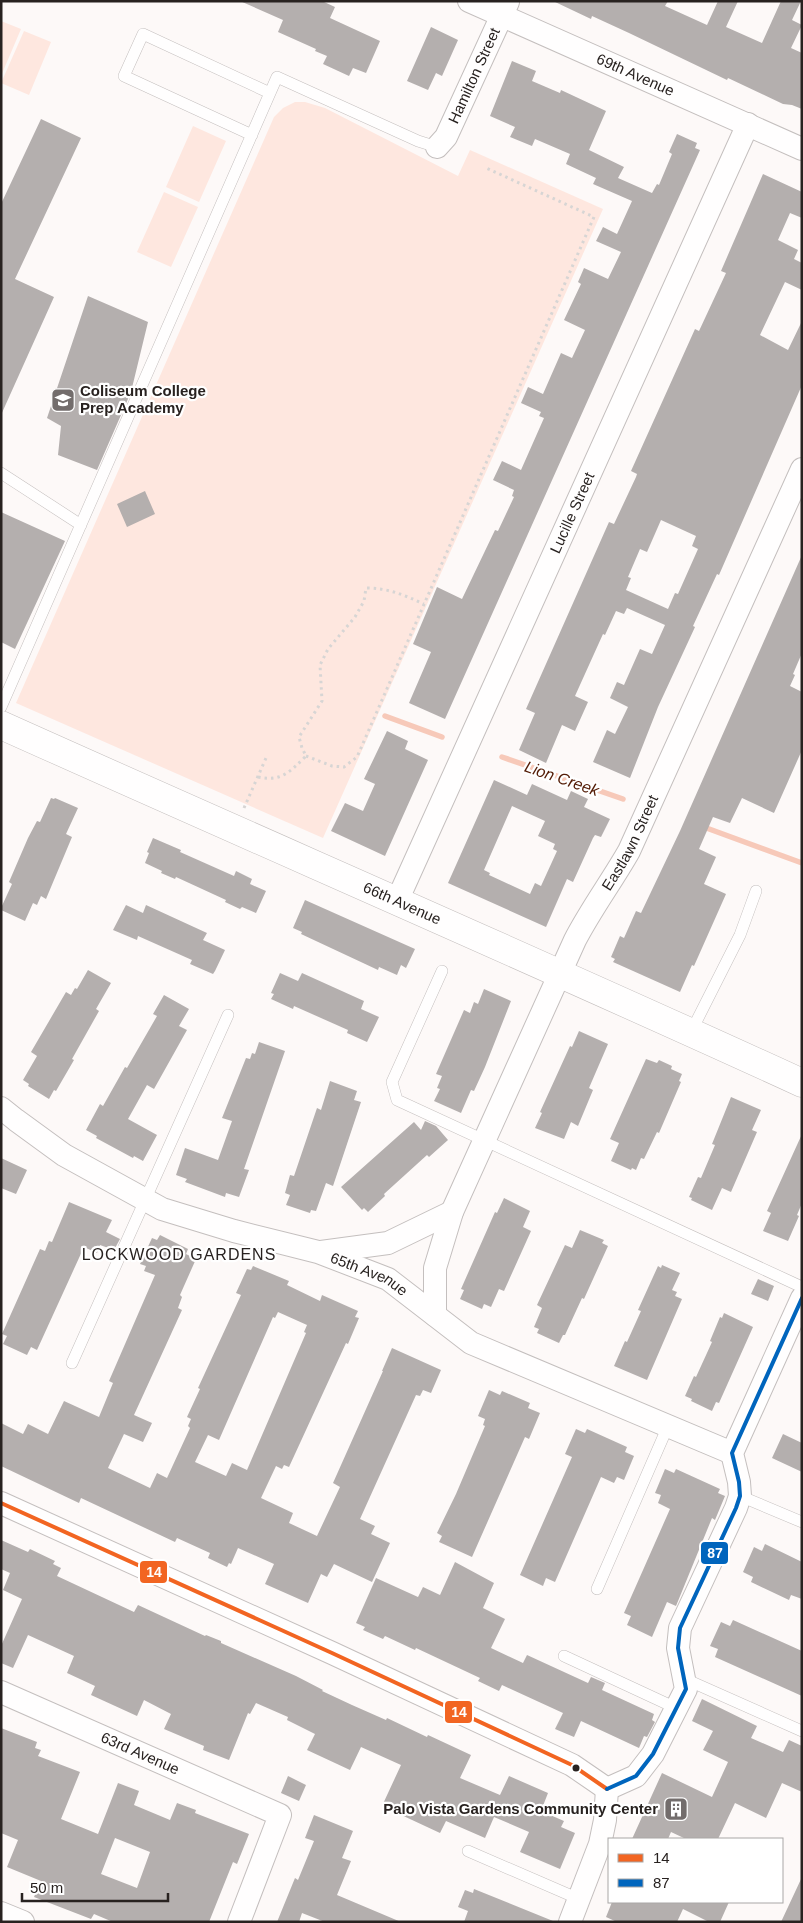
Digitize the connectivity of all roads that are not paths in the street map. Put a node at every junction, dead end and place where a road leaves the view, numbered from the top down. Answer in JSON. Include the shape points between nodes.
{"nodes":[{"id":1,"x":470,"y":1,"type":"edge"},
{"id":2,"x":505,"y":8,"type":"edge"},
{"id":3,"x":270,"y":93,"type":"junction"},
{"id":4,"x":748,"y":124,"type":"junction"},
{"id":5,"x":252,"y":135,"type":"junction"},
{"id":6,"x":436,"y":147,"type":"joint"},
{"id":7,"x":802,"y":148,"type":"edge"},
{"id":8,"x":802,"y":469,"type":"edge"},
{"id":9,"x":1,"y":473,"type":"edge"},
{"id":10,"x":81,"y":524,"type":"junction"},
{"id":11,"x":6,"y":684,"type":"edge"},
{"id":12,"x":1,"y":707,"type":"edge"},
{"id":13,"x":1,"y":725,"type":"edge"},
{"id":14,"x":756,"y":891,"type":"dead end"},
{"id":15,"x":397,"y":900,"type":"junction"},
{"id":16,"x":442,"y":971,"type":"dead end"},
{"id":17,"x":560,"y":972,"type":"junction"},
{"id":18,"x":228,"y":1015,"type":"dead end"},
{"id":19,"x":690,"y":1032,"type":"junction"},
{"id":20,"x":802,"y":1083,"type":"edge"},
{"id":21,"x":1,"y":1108,"type":"edge"},
{"id":22,"x":485,"y":1140,"type":"junction"},
{"id":23,"x":144,"y":1200,"type":"junction"},
{"id":24,"x":452,"y":1212,"type":"junction"},
{"id":25,"x":318,"y":1252,"type":"junction"},
{"id":26,"x":802,"y":1287,"type":"edge"},
{"id":27,"x":800,"y":1307,"type":"edge"},
{"id":28,"x":434,"y":1315,"type":"junction"},
{"id":29,"x":72,"y":1363,"type":"dead end"},
{"id":30,"x":668,"y":1426,"type":"junction"},
{"id":31,"x":732,"y":1453,"type":"junction"},
{"id":32,"x":740,"y":1496,"type":"junction"},
{"id":33,"x":1,"y":1503,"type":"edge"},
{"id":34,"x":802,"y":1522,"type":"edge"},
{"id":35,"x":596,"y":1589,"type":"dead end"},
{"id":36,"x":564,"y":1656,"type":"dead end"},
{"id":37,"x":684,"y":1679,"type":"junction"},
{"id":38,"x":1,"y":1692,"type":"edge"},
{"id":39,"x":676,"y":1708,"type":"junction"},
{"id":40,"x":802,"y":1732,"type":"edge"},
{"id":41,"x":607,"y":1789,"type":"junction"},
{"id":42,"x":468,"y":1851,"type":"dead end"},
{"id":43,"x":1,"y":1913,"type":"edge"},
{"id":44,"x":574,"y":1915,"type":"edge"},
{"id":45,"x":23,"y":1922,"type":"edge"},
{"id":46,"x":239,"y":1922,"type":"edge"}],
"edges":[{"from":1,"to":2,"type":"street","name":"69th Avenue"},
{"from":2,"to":4,"type":"street","name":"69th Avenue"},
{"from":2,"to":6,"type":"street","name":"Hamilton Street","via":[[446,137]]},
{"from":3,"to":5,"type":"lane"},
{"from":3,"to":5,"type":"lane","via":[[143,34],[124,76]]},
{"from":3,"to":6,"type":"lane","via":[[277,77]]},
{"from":4,"to":7,"type":"street","name":"69th Avenue"},
{"from":4,"to":15,"type":"street","name":"Lucille Street"},
{"from":5,"to":10,"type":"lane"},
{"from":8,"to":17,"type":"street","name":"Eastlawn Street","via":[[629,851],[587,916]]},
{"from":9,"to":10,"type":"lane"},
{"from":10,"to":11,"type":"lane"},
{"from":11,"to":12,"type":"lane"},
{"from":13,"to":15,"type":"street","name":"66th Avenue"},
{"from":14,"to":19,"type":"lane","via":[[740,935]]},
{"from":15,"to":17,"type":"street","name":"66th Avenue"},
{"from":16,"to":22,"type":"lane","via":[[392,1082],[397,1100]]},
{"from":17,"to":19,"type":"street","name":"66th Avenue"},
{"from":17,"to":22,"type":"street","name":"Eastlawn Street"},
{"from":18,"to":23,"type":"lane"},
{"from":19,"to":20,"type":"street","name":"66th Avenue"},
{"from":21,"to":23,"type":"street","name":"65th Avenue","via":[[64,1155]]},
{"from":22,"to":24,"type":"street","name":"Eastlawn Street"},
{"from":22,"to":26,"type":"lane"},
{"from":23,"to":25,"type":"street","name":"65th Avenue","via":[[162,1209],[234,1231]]},
{"from":23,"to":29,"type":"lane"},
{"from":24,"to":25,"type":"street","via":[[388,1243]]},
{"from":24,"to":28,"type":"street","name":"Eastlawn Street","via":[[435,1268]]},
{"from":25,"to":28,"type":"street","name":"65th Avenue","via":[[388,1279]]},
{"from":27,"to":31,"type":"street"},
{"from":28,"to":30,"type":"street","name":"65th Avenue","via":[[471,1343]]},
{"from":30,"to":31,"type":"street","name":"65th Avenue"},
{"from":30,"to":35,"type":"lane"},
{"from":31,"to":32,"type":"street"},
{"from":32,"to":34,"type":"lane"},
{"from":32,"to":37,"type":"street","via":[[680,1628],[678,1648]]},
{"from":33,"to":41,"type":"street","via":[[572,1765]]},
{"from":36,"to":39,"type":"lane"},
{"from":37,"to":39,"type":"street","via":[[686,1689]]},
{"from":37,"to":40,"type":"lane"},
{"from":38,"to":46,"type":"street","name":"63rd Avenue","via":[[280,1815]]},
{"from":39,"to":41,"type":"street","via":[[653,1754],[636,1776]]},
{"from":41,"to":44,"type":"street","via":[[600,1844]]},
{"from":42,"to":44,"type":"lane"},
{"from":43,"to":45,"type":"street"}]}
